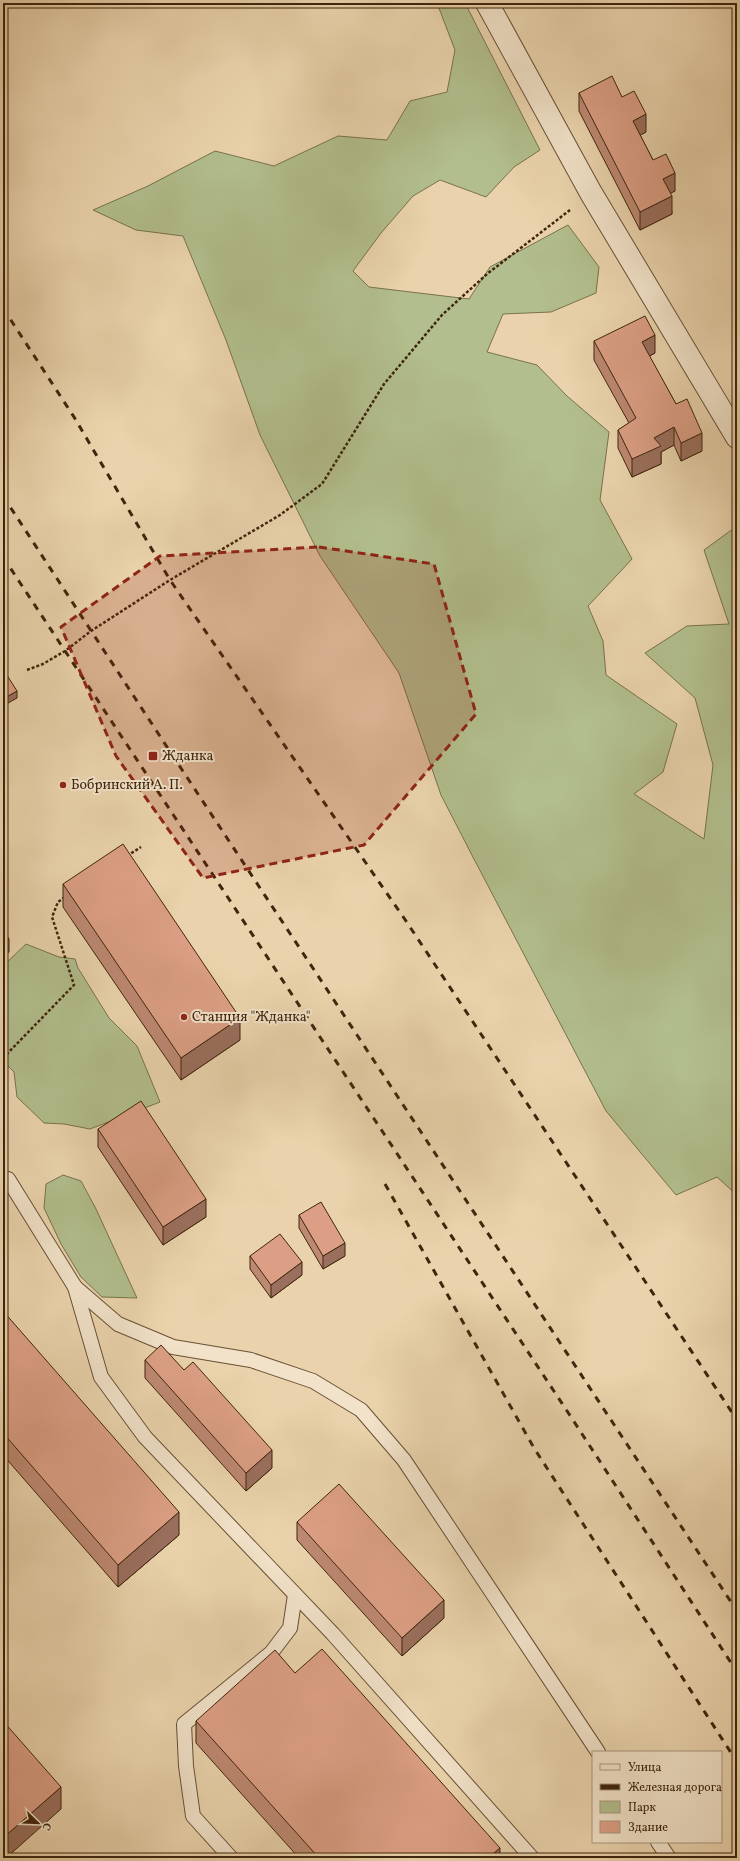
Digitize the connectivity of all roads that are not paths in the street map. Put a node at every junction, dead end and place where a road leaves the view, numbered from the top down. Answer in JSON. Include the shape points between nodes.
{"nodes":[{"id":1,"x":487,"y":3,"type":"edge"},
{"id":2,"x":737,"y":437,"type":"edge"},
{"id":3,"x":8,"y":1179,"type":"dead end"},
{"id":4,"x":75,"y":1287,"type":"junction"},
{"id":5,"x":295,"y":1594,"type":"junction"},
{"id":6,"x":597,"y":1751,"type":"edge"},
{"id":7,"x":659,"y":1843,"type":"edge"},
{"id":8,"x":231,"y":1858,"type":"edge"},
{"id":9,"x":532,"y":1858,"type":"edge"},
{"id":10,"x":669,"y":1858,"type":"edge"}],
"edges":[{"from":1,"to":2,"type":"street","via":[[591,193]]},
{"from":3,"to":4,"type":"lane"},
{"from":4,"to":5,"type":"lane","via":[[101,1377],[145,1437]]},
{"from":4,"to":6,"type":"lane","via":[[118,1324],[173,1347],[251,1360],[313,1381],[361,1410],[404,1460]]},
{"from":5,"to":8,"type":"lane","via":[[290,1628],[271,1653],[184,1724],[186,1766],[193,1816]]},
{"from":5,"to":9,"type":"lane"},
{"from":7,"to":10,"type":"lane"}]}
